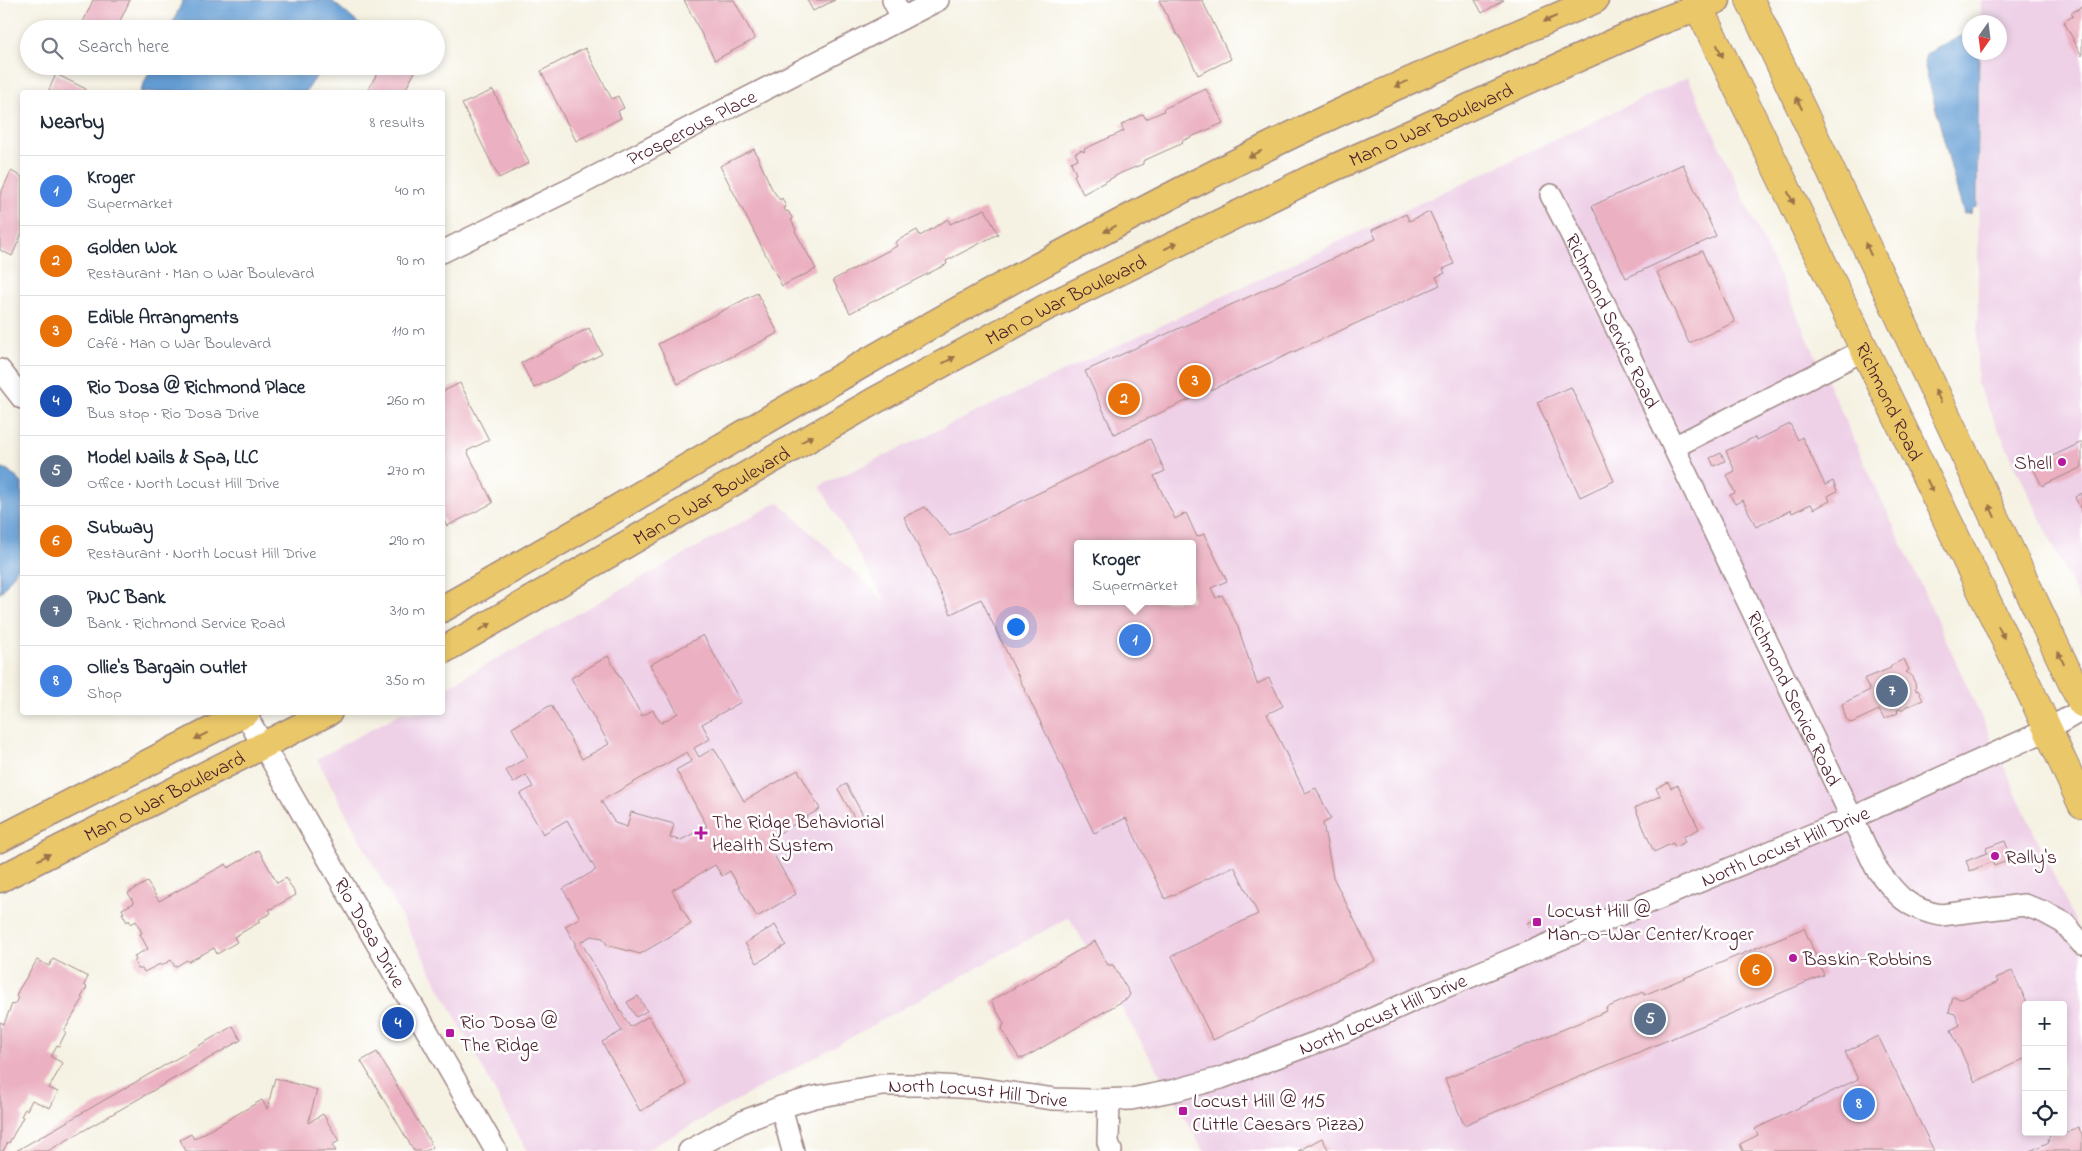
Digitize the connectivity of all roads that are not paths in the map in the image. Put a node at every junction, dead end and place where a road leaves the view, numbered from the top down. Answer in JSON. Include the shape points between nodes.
{"nodes":[{"id":1,"x":938,"y":0,"type":"edge"},
{"id":2,"x":1595,"y":0,"type":"edge"},
{"id":3,"x":1750,"y":0,"type":"edge"},
{"id":4,"x":1704,"y":3,"type":"edge"},
{"id":5,"x":898,"y":9,"type":"edge"},
{"id":6,"x":1551,"y":195,"type":"dead end"},
{"id":7,"x":445,"y":251,"type":"edge"},
{"id":8,"x":1864,"y":350,"type":"junction"},
{"id":9,"x":0,"y":370,"type":"edge"},
{"id":10,"x":20,"y":395,"type":"edge"},
{"id":11,"x":1674,"y":447,"type":"junction"},
{"id":12,"x":445,"y":607,"type":"edge"},
{"id":13,"x":445,"y":649,"type":"edge"},
{"id":14,"x":2082,"y":702,"type":"edge"},
{"id":15,"x":2082,"y":710,"type":"edge"},
{"id":16,"x":241,"y":715,"type":"edge"},
{"id":17,"x":246,"y":715,"type":"edge"},
{"id":18,"x":323,"y":715,"type":"edge"},
{"id":19,"x":2046,"y":730,"type":"junction"},
{"id":20,"x":264,"y":746,"type":"junction"},
{"id":21,"x":2082,"y":804,"type":"edge"},
{"id":22,"x":1852,"y":818,"type":"junction"},
{"id":23,"x":0,"y":839,"type":"edge"},
{"id":24,"x":0,"y":880,"type":"edge"},
{"id":25,"x":2082,"y":944,"type":"edge"},
{"id":26,"x":1109,"y":1100,"type":"junction"},
{"id":27,"x":781,"y":1107,"type":"junction"},
{"id":28,"x":496,"y":1151,"type":"edge"},
{"id":29,"x":689,"y":1151,"type":"edge"},
{"id":30,"x":793,"y":1151,"type":"edge"},
{"id":31,"x":1111,"y":1151,"type":"edge"}],
"edges":[{"from":1,"to":5,"type":"street","name":"Prosperous Place"},
{"from":2,"to":12,"type":"main road","name":"Man O War Boulevard","one_way":true,"via":[[1371,98],[1232,165],[1031,271]]},
{"from":14,"to":3,"type":"highway","one_way":true},
{"from":4,"to":8,"type":"highway","name":"Richmond Road","one_way":true},
{"from":13,"to":4,"type":"main road","name":"Man O War Boulevard","one_way":true,"via":[[832,425],[1045,308],[1331,168]]},
{"from":5,"to":7,"type":"street","name":"Prosperous Place","via":[[579,185]]},
{"from":6,"to":11,"type":"street","name":"Richmond Service Road"},
{"from":8,"to":11,"type":"street"},
{"from":8,"to":19,"type":"highway","name":"Richmond Road","one_way":true},
{"from":9,"to":10,"type":"street"},
{"from":11,"to":22,"type":"street","name":"Richmond Service Road"},
{"from":15,"to":19,"type":"street","name":"North Locust Hill Drive"},
{"from":16,"to":23,"type":"main road","name":"Man O War Boulevard","one_way":true},
{"from":17,"to":20,"type":"street","name":"Rio Dosa Drive"},
{"from":18,"to":20,"type":"main road","name":"Man O War Boulevard"},
{"from":19,"to":21,"type":"highway","name":"Richmond Road"},
{"from":19,"to":22,"type":"street","name":"North Locust Hill Drive"},
{"from":24,"to":20,"type":"main road","name":"Man O War Boulevard","one_way":true},
{"from":20,"to":28,"type":"street","name":"Rio Dosa Drive"},
{"from":22,"to":25,"type":"street","name":"Richmond Service Road","via":[[1876,868],[1895,894],[1906,902],[1941,915],[2024,905],[2064,923]]},
{"from":22,"to":26,"type":"street","name":"North Locust Hill Drive","via":[[1414,1000],[1341,1034],[1221,1078],[1132,1099]]},
{"from":26,"to":27,"type":"street","name":"North Locust Hill Drive","via":[[1054,1099],[968,1088],[883,1085]]},
{"from":26,"to":31,"type":"street","via":[[1108,1142]]},
{"from":27,"to":29,"type":"street","name":"North Locust Hill Drive","via":[[744,1121]]},
{"from":27,"to":30,"type":"street"}]}
